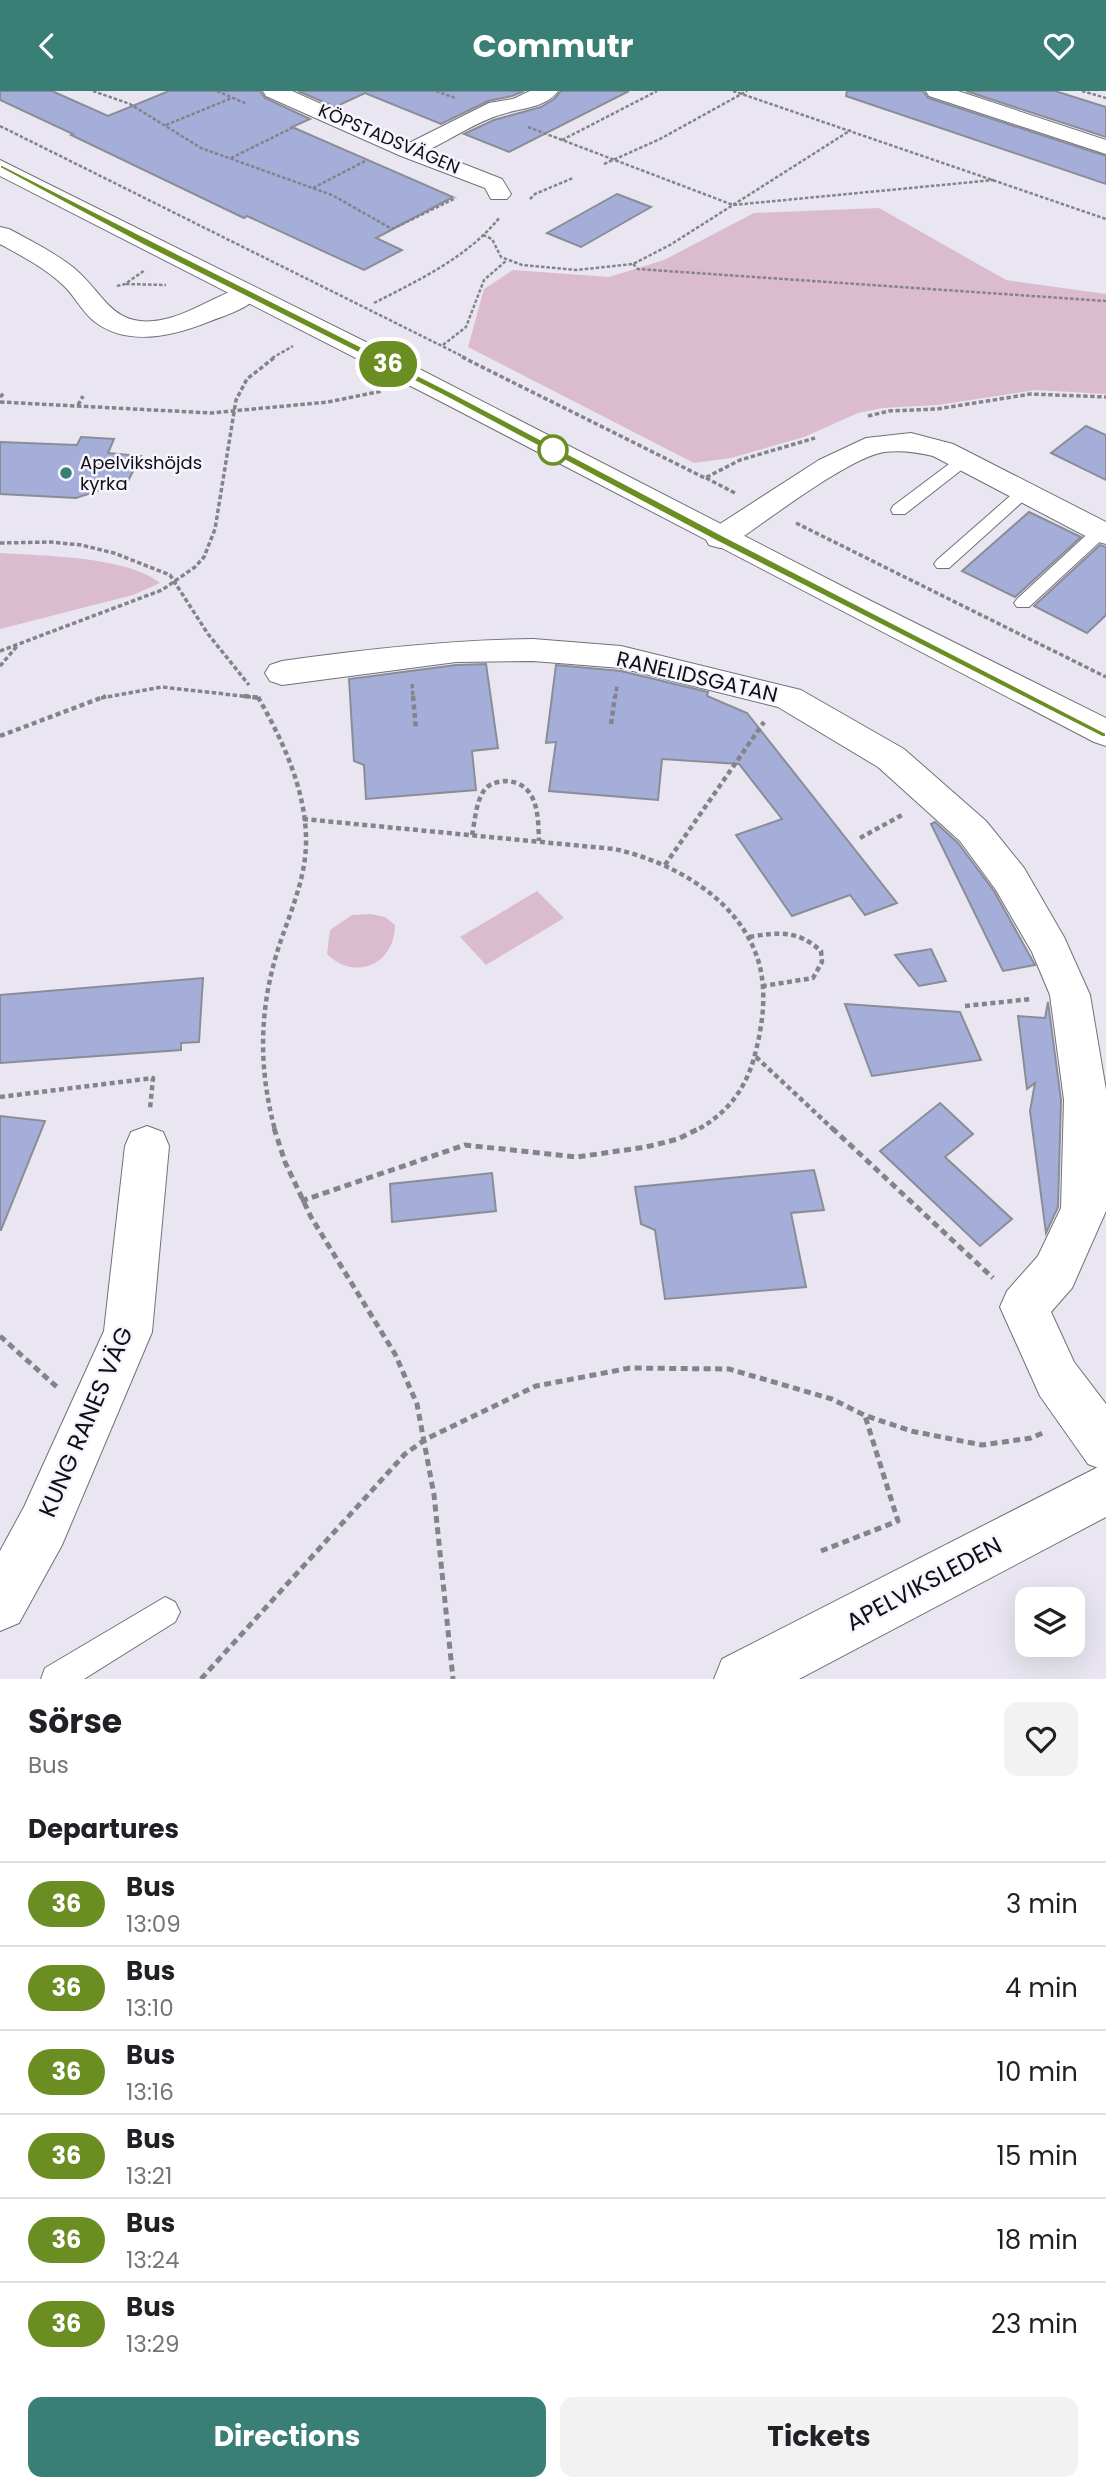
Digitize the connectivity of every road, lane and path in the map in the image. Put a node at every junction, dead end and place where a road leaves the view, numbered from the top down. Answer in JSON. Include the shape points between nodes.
{"nodes":[{"id":1,"x":93,"y":91,"type":"edge"},
{"id":2,"x":274,"y":91,"type":"edge"},
{"id":3,"x":436,"y":91,"type":"edge"},
{"id":4,"x":547,"y":91,"type":"edge"},
{"id":5,"x":657,"y":91,"type":"edge"},
{"id":6,"x":733,"y":91,"type":"edge"},
{"id":7,"x":747,"y":91,"type":"edge"},
{"id":8,"x":937,"y":91,"type":"edge"},
{"id":9,"x":1082,"y":91,"type":"edge"},
{"id":10,"x":743,"y":94,"type":"junction"},
{"id":11,"x":232,"y":98,"type":"dead end"},
{"id":12,"x":1106,"y":98,"type":"edge"},
{"id":13,"x":489,"y":112,"type":"junction"},
{"id":14,"x":0,"y":126,"type":"edge"},
{"id":15,"x":165,"y":126,"type":"junction"},
{"id":16,"x":297,"y":126,"type":"dead end"},
{"id":17,"x":851,"y":130,"type":"junction"},
{"id":18,"x":561,"y":140,"type":"junction"},
{"id":19,"x":1106,"y":147,"type":"edge"},
{"id":20,"x":410,"y":151,"type":"junction"},
{"id":21,"x":230,"y":158,"type":"junction"},
{"id":22,"x":371,"y":158,"type":"dead end"},
{"id":23,"x":613,"y":160,"type":"junction"},
{"id":24,"x":604,"y":164,"type":"dead end"},
{"id":25,"x":0,"y":167,"type":"edge"},
{"id":26,"x":573,"y":178,"type":"dead end"},
{"id":27,"x":993,"y":180,"type":"junction"},
{"id":28,"x":313,"y":188,"type":"junction"},
{"id":29,"x":460,"y":196,"type":"dead end"},
{"id":30,"x":501,"y":202,"type":"joint"},
{"id":31,"x":521,"y":205,"type":"dead end"},
{"id":32,"x":733,"y":205,"type":"junction"},
{"id":33,"x":1106,"y":219,"type":"edge"},
{"id":34,"x":0,"y":234,"type":"edge"},
{"id":35,"x":483,"y":235,"type":"junction"},
{"id":36,"x":507,"y":260,"type":"junction"},
{"id":37,"x":633,"y":264,"type":"junction"},
{"id":38,"x":125,"y":284,"type":"dead end"},
{"id":39,"x":171,"y":285,"type":"dead end"},
{"id":40,"x":247,"y":294,"type":"junction"},
{"id":41,"x":1106,"y":301,"type":"edge"},
{"id":42,"x":374,"y":303,"type":"dead end"},
{"id":43,"x":424,"y":336,"type":"junction"},
{"id":44,"x":414,"y":341,"type":"dead end"},
{"id":45,"x":443,"y":345,"type":"junction"},
{"id":46,"x":294,"y":346,"type":"dead end"},
{"id":47,"x":387,"y":389,"type":"dead end"},
{"id":48,"x":4,"y":393,"type":"dead end"},
{"id":49,"x":83,"y":395,"type":"dead end"},
{"id":50,"x":1106,"y":397,"type":"edge"},
{"id":51,"x":0,"y":400,"type":"edge"},
{"id":52,"x":78,"y":405,"type":"junction"},
{"id":53,"x":232,"y":412,"type":"junction"},
{"id":54,"x":865,"y":417,"type":"dead end"},
{"id":55,"x":818,"y":437,"type":"dead end"},
{"id":56,"x":963,"y":461,"type":"junction"},
{"id":57,"x":705,"y":478,"type":"junction"},
{"id":58,"x":1024,"y":492,"type":"junction"},
{"id":59,"x":766,"y":508,"type":"junction"},
{"id":60,"x":899,"y":510,"type":"dead end"},
{"id":61,"x":1103,"y":533,"type":"edge"},
{"id":62,"x":720,"y":538,"type":"junction"},
{"id":63,"x":0,"y":543,"type":"edge"},
{"id":64,"x":943,"y":564,"type":"dead end"},
{"id":65,"x":176,"y":583,"type":"junction"},
{"id":66,"x":1023,"y":603,"type":"dead end"},
{"id":67,"x":20,"y":643,"type":"junction"},
{"id":68,"x":0,"y":651,"type":"edge"},
{"id":69,"x":410,"y":656,"type":"junction"},
{"id":70,"x":621,"y":657,"type":"junction"},
{"id":71,"x":0,"y":666,"type":"edge"},
{"id":72,"x":1106,"y":677,"type":"edge"},
{"id":73,"x":271,"y":686,"type":"junction"},
{"id":74,"x":782,"y":696,"type":"junction"},
{"id":75,"x":611,"y":724,"type":"dead end"},
{"id":76,"x":416,"y":730,"type":"dead end"},
{"id":77,"x":1106,"y":733,"type":"edge"},
{"id":78,"x":0,"y":736,"type":"edge"},
{"id":79,"x":935,"y":796,"type":"junction"},
{"id":80,"x":303,"y":819,"type":"junction"},
{"id":81,"x":472,"y":835,"type":"junction"},
{"id":82,"x":860,"y":838,"type":"dead end"},
{"id":83,"x":539,"y":841,"type":"junction"},
{"id":84,"x":665,"y":865,"type":"junction"},
{"id":85,"x":749,"y":937,"type":"junction"},
{"id":86,"x":763,"y":986,"type":"junction"},
{"id":87,"x":1070,"y":995,"type":"junction"},
{"id":88,"x":965,"y":1006,"type":"dead end"},
{"id":89,"x":756,"y":1057,"type":"junction"},
{"id":90,"x":0,"y":1097,"type":"edge"},
{"id":91,"x":147,"y":1146,"type":"joint"},
{"id":92,"x":301,"y":1201,"type":"junction"},
{"id":93,"x":1024,"y":1307,"type":"junction"},
{"id":94,"x":0,"y":1336,"type":"edge"},
{"id":95,"x":864,"y":1415,"type":"junction"},
{"id":96,"x":92,"y":1419,"type":"junction"},
{"id":97,"x":1095,"y":1432,"type":"edge"},
{"id":98,"x":426,"y":1439,"type":"junction"},
{"id":99,"x":1106,"y":1489,"type":"edge"},
{"id":100,"x":821,"y":1551,"type":"dead end"},
{"id":101,"x":0,"y":1604,"type":"edge"},
{"id":102,"x":165,"y":1612,"type":"dead end"},
{"id":103,"x":55,"y":1679,"type":"edge"},
{"id":104,"x":201,"y":1679,"type":"edge"},
{"id":105,"x":453,"y":1679,"type":"edge"},
{"id":106,"x":741,"y":1679,"type":"edge"}],
"edges":[{"from":1,"to":15,"type":"path","via":[[130,104]]},
{"from":2,"to":20,"type":"street","name":"KÖPSTADSVÄGEN"},
{"from":3,"to":13,"type":"path"},
{"from":4,"to":13,"type":"street","via":[[518,106]]},
{"from":5,"to":18,"type":"path"},
{"from":6,"to":10,"type":"path"},
{"from":7,"to":10,"type":"path"},
{"from":8,"to":19,"type":"street"},
{"from":9,"to":12,"type":"path"},
{"from":10,"to":17,"type":"path"},
{"from":10,"to":23,"type":"path"},
{"from":11,"to":15,"type":"path"},
{"from":13,"to":18,"type":"path"},
{"from":13,"to":20,"type":"street"},
{"from":14,"to":43,"type":"path"},
{"from":15,"to":21,"type":"path","via":[[201,148]]},
{"from":16,"to":21,"type":"path"},
{"from":17,"to":27,"type":"path"},
{"from":17,"to":32,"type":"path"},
{"from":18,"to":23,"type":"path"},
{"from":20,"to":30,"type":"street","name":"KÖPSTADSVÄGEN","via":[[494,184]]},
{"from":21,"to":28,"type":"path"},
{"from":22,"to":28,"type":"path"},
{"from":23,"to":24,"type":"path"},
{"from":23,"to":32,"type":"path"},
{"from":25,"to":40,"type":"street"},
{"from":26,"to":31,"type":"path"},
{"from":27,"to":32,"type":"path"},
{"from":27,"to":33,"type":"path"},
{"from":28,"to":29,"type":"path","via":[[392,229]]},
{"from":30,"to":35,"type":"path","via":[[491,229]]},
{"from":32,"to":37,"type":"path"},
{"from":34,"to":40,"type":"street","via":[[50,263],[72,280],[105,318],[123,326],[168,327]]},
{"from":35,"to":36,"type":"path","via":[[492,239]]},
{"from":35,"to":42,"type":"path"},
{"from":36,"to":37,"type":"path","via":[[576,270]]},
{"from":36,"to":45,"type":"path","via":[[484,277],[471,319]]},
{"from":37,"to":41,"type":"path","via":[[638,269]]},
{"from":38,"to":39,"type":"path"},
{"from":40,"to":62,"type":"street"},
{"from":43,"to":44,"type":"path"},
{"from":43,"to":45,"type":"path"},
{"from":45,"to":57,"type":"path"},
{"from":46,"to":53,"type":"path","via":[[258,368],[244,383]]},
{"from":47,"to":53,"type":"path","via":[[358,398]]},
{"from":48,"to":51,"type":"path"},
{"from":49,"to":52,"type":"path"},
{"from":50,"to":54,"type":"path","via":[[1031,394]]},
{"from":51,"to":52,"type":"path"},
{"from":52,"to":53,"type":"path"},
{"from":53,"to":65,"type":"path","via":[[212,538],[205,556]]},
{"from":55,"to":57,"type":"path","via":[[740,460]]},
{"from":56,"to":58,"type":"street"},
{"from":56,"to":59,"type":"street","via":[[923,444],[876,445],[829,466]]},
{"from":56,"to":60,"type":"lane"},
{"from":57,"to":59,"type":"path"},
{"from":58,"to":61,"type":"street"},
{"from":58,"to":64,"type":"lane"},
{"from":59,"to":62,"type":"street"},
{"from":59,"to":72,"type":"path"},
{"from":61,"to":66,"type":"lane"},
{"from":62,"to":77,"type":"street"},
{"from":63,"to":65,"type":"path","via":[[81,545],[157,568]]},
{"from":65,"to":67,"type":"path"},
{"from":65,"to":73,"type":"path","via":[[208,634]]},
{"from":67,"to":68,"type":"path"},
{"from":67,"to":71,"type":"path"},
{"from":69,"to":70,"type":"street","name":"RANELIDSGATAN","via":[[533,650]]},
{"from":69,"to":73,"type":"street","name":"RANELIDSGATAN"},
{"from":69,"to":76,"type":"path"},
{"from":70,"to":74,"type":"street","name":"RANELIDSGATAN"},
{"from":70,"to":75,"type":"path"},
{"from":73,"to":78,"type":"path","via":[[162,687],[109,695]]},
{"from":73,"to":80,"type":"path"},
{"from":74,"to":79,"type":"street","name":"RANELIDSGATAN","via":[[891,758]]},
{"from":74,"to":84,"type":"path"},
{"from":79,"to":82,"type":"path"},
{"from":79,"to":87,"type":"street","name":"RANELIDSGATAN","via":[[973,831],[1010,879]]},
{"from":80,"to":81,"type":"path"},
{"from":80,"to":92,"type":"path","via":[[306,855],[268,985],[262,1049],[269,1112]]},
{"from":81,"to":83,"type":"path"},
{"from":81,"to":83,"type":"path","via":[[486,787],[515,782],[534,797]]},
{"from":83,"to":84,"type":"path","via":[[622,852]]},
{"from":84,"to":85,"type":"path","via":[[694,881],[732,912]]},
{"from":85,"to":86,"type":"path"},
{"from":85,"to":86,"type":"path","via":[[795,932],[821,950],[822,962],[813,978]]},
{"from":86,"to":89,"type":"path"},
{"from":87,"to":88,"type":"path"},
{"from":87,"to":93,"type":"street","name":"RANELIDSGATAN","via":[[1086,1100],[1084,1209],[1055,1272]]},
{"from":89,"to":92,"type":"path","via":[[746,1087],[724,1113],[688,1135],[602,1154],[565,1157],[469,1145]]},
{"from":89,"to":93,"type":"path"},
{"from":90,"to":91,"type":"path","via":[[153,1079]]},
{"from":91,"to":96,"type":"street","name":"KUNG RANES VÄG","via":[[128,1332]]},
{"from":92,"to":98,"type":"path","via":[[400,1361]]},
{"from":93,"to":97,"type":"street","via":[[1057,1379]]},
{"from":94,"to":96,"type":"path"},
{"from":95,"to":97,"type":"path","via":[[911,1431],[982,1445]]},
{"from":95,"to":98,"type":"path","via":[[832,1399],[729,1369],[630,1368],[536,1386]]},
{"from":95,"to":100,"type":"path","via":[[898,1521]]},
{"from":96,"to":101,"type":"street","name":"KUNG RANES VÄG","via":[[43,1527]]},
{"from":98,"to":104,"type":"path","via":[[405,1454]]},
{"from":98,"to":105,"type":"path"},
{"from":99,"to":106,"type":"street","name":"APELVIKSLEDEN"},
{"from":102,"to":103,"type":"lane"}]}
